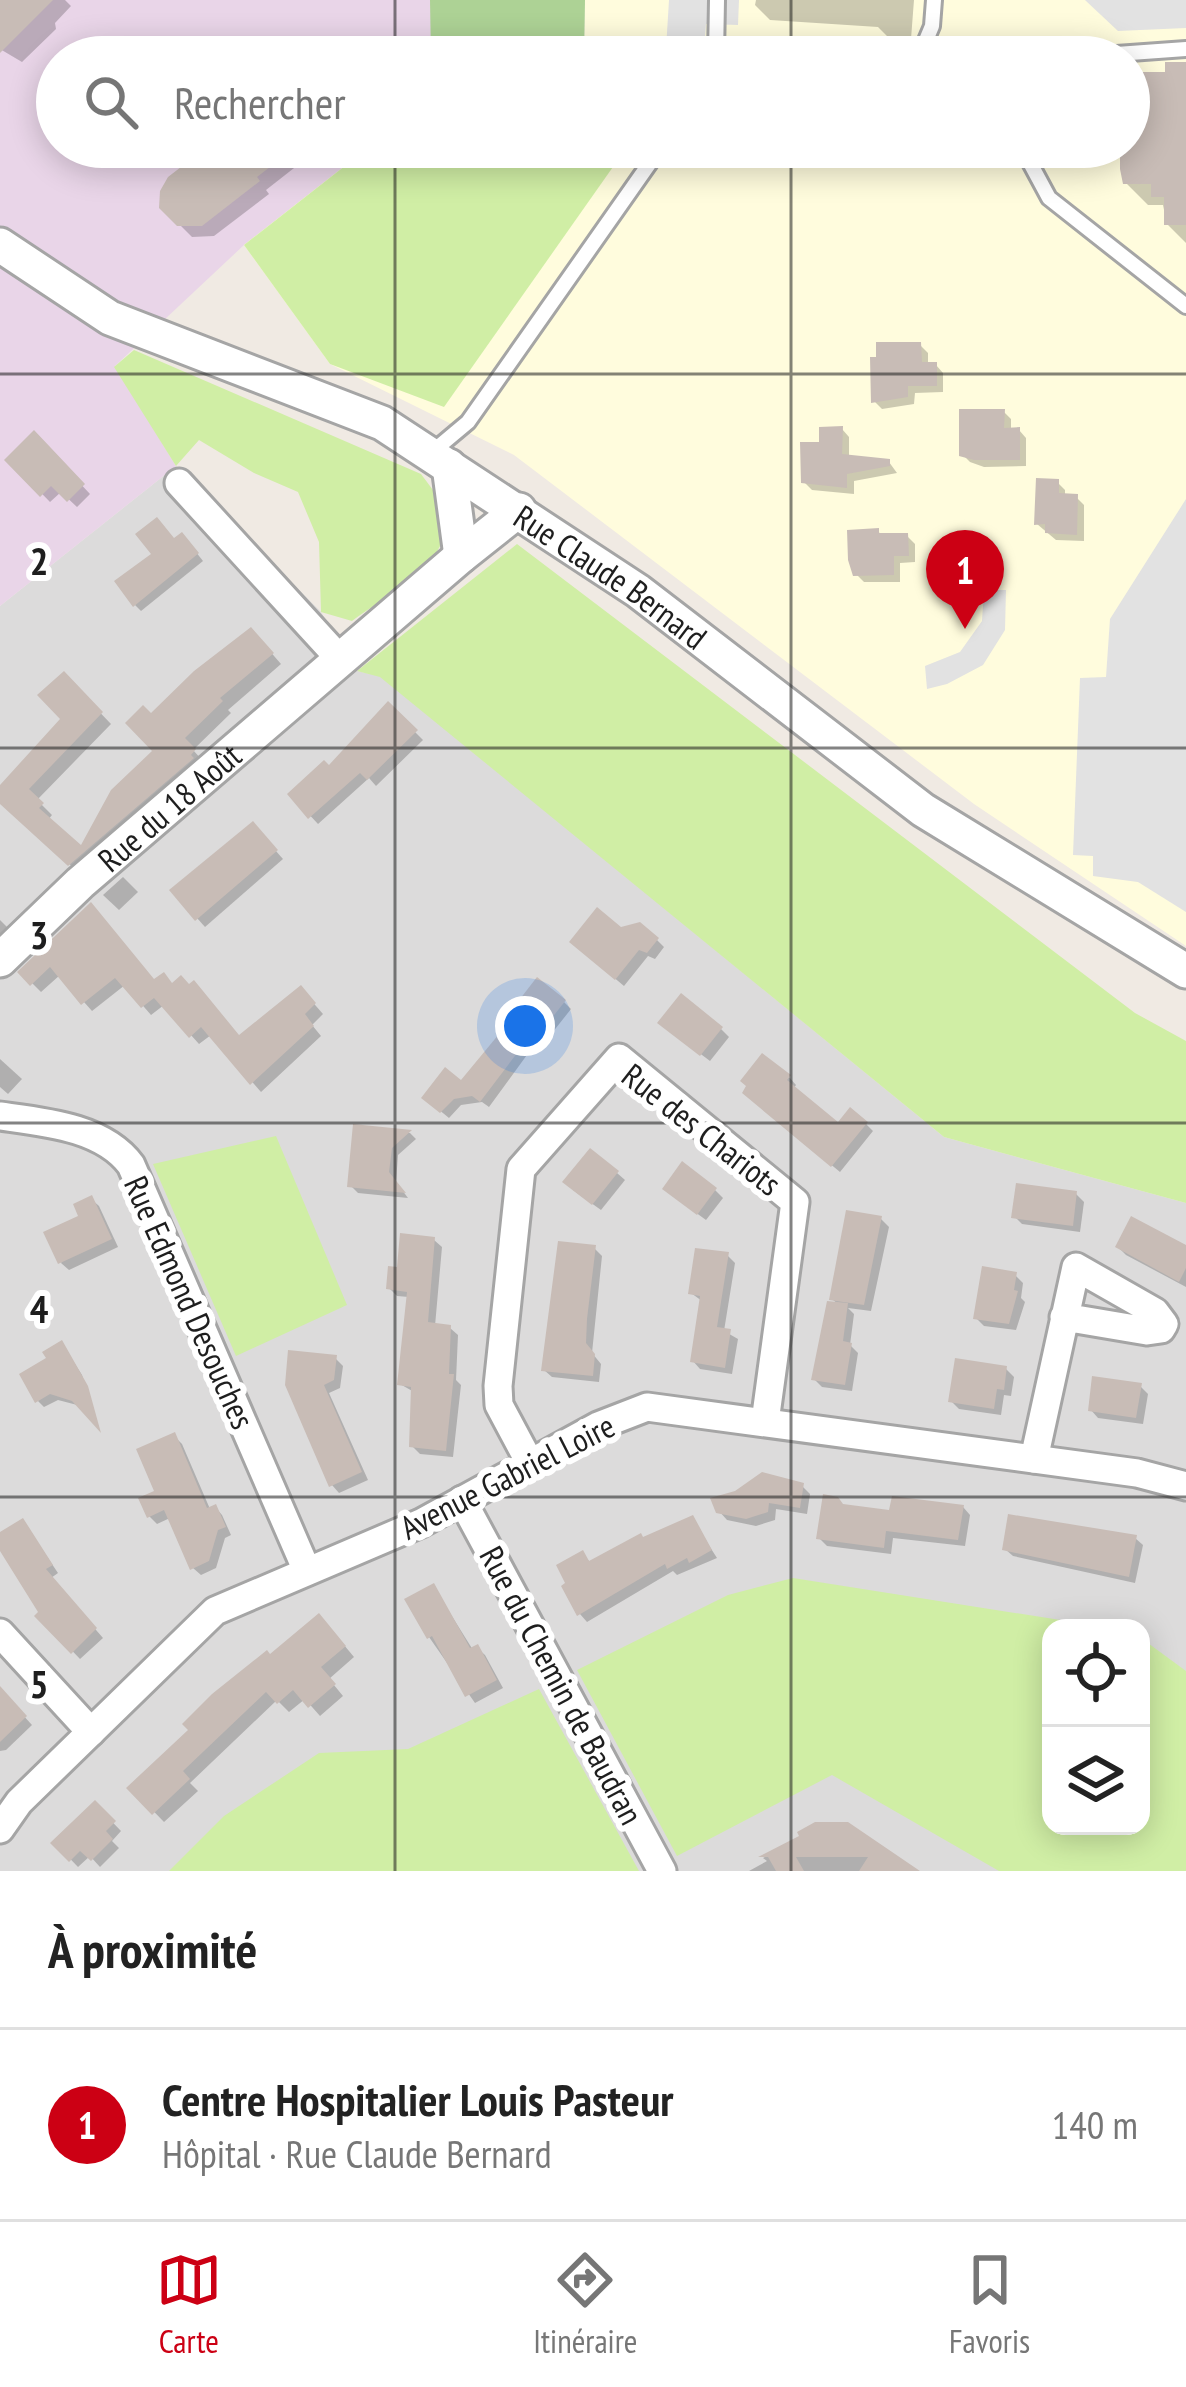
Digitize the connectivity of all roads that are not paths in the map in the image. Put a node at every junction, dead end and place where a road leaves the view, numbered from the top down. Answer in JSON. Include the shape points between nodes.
{"nodes":[{"id":1,"x":717,"y":0,"type":"edge"},
{"id":2,"x":934,"y":0,"type":"edge"},
{"id":3,"x":716,"y":36,"type":"edge"},
{"id":4,"x":928,"y":36,"type":"edge"},
{"id":5,"x":1186,"y":49,"type":"edge"},
{"id":6,"x":1150,"y":52,"type":"edge"},
{"id":7,"x":646,"y":168,"type":"edge"},
{"id":8,"x":1033,"y":168,"type":"edge"},
{"id":9,"x":0,"y":245,"type":"edge"},
{"id":10,"x":1186,"y":306,"type":"edge"},
{"id":11,"x":439,"y":460,"type":"junction"},
{"id":12,"x":179,"y":483,"type":"dead end"},
{"id":13,"x":519,"y":510,"type":"junction"},
{"id":14,"x":460,"y":556,"type":"junction"},
{"id":15,"x":340,"y":659,"type":"junction"},
{"id":16,"x":0,"y":960,"type":"edge"},
{"id":17,"x":1186,"y":971,"type":"edge"},
{"id":18,"x":0,"y":1116,"type":"edge"},
{"id":19,"x":1064,"y":1317,"type":"dead end"},
{"id":20,"x":765,"y":1422,"type":"junction"},
{"id":21,"x":1034,"y":1459,"type":"junction"},
{"id":22,"x":530,"y":1462,"type":"junction"},
{"id":23,"x":1186,"y":1486,"type":"edge"},
{"id":24,"x":462,"y":1500,"type":"junction"},
{"id":25,"x":307,"y":1571,"type":"junction"},
{"id":26,"x":0,"y":1633,"type":"edge"},
{"id":27,"x":91,"y":1732,"type":"junction"},
{"id":28,"x":0,"y":1829,"type":"edge"},
{"id":29,"x":662,"y":1871,"type":"edge"}],
"edges":[{"from":1,"to":3,"type":"lane"},
{"from":2,"to":4,"type":"lane"},
{"from":5,"to":6,"type":"lane"},
{"from":7,"to":11,"type":"lane"},
{"from":8,"to":10,"type":"lane","via":[[1049,198]]},
{"from":9,"to":11,"type":"street","name":"Rue Claude Bernard","via":[[110,318],[382,423]]},
{"from":11,"to":13,"type":"street","name":"Rue Claude Bernard"},
{"from":11,"to":14,"type":"street"},
{"from":12,"to":15,"type":"street"},
{"from":13,"to":14,"type":"street","name":"Rue du 18 Août"},
{"from":13,"to":17,"type":"street","name":"Rue Claude Bernard","via":[[923,809]]},
{"from":14,"to":15,"type":"street","name":"Rue du 18 Août"},
{"from":15,"to":16,"type":"street","name":"Rue du 18 Août"},
{"from":18,"to":25,"type":"street","name":"Rue Edmond Desouches","via":[[99,1137],[131,1165]]},
{"from":19,"to":21,"type":"street"},
{"from":20,"to":21,"type":"street","name":"Avenue Gabriel Loire"},
{"from":20,"to":22,"type":"street","name":"Avenue Gabriel Loire","via":[[647,1407]]},
{"from":20,"to":22,"type":"street","name":"Rue des Chariots","via":[[795,1202],[620,1058],[521,1168],[498,1386],[499,1405]]},
{"from":21,"to":23,"type":"street","name":"Avenue Gabriel Loire"},
{"from":22,"to":24,"type":"street","name":"Avenue Gabriel Loire"},
{"from":24,"to":25,"type":"street","name":"Avenue Gabriel Loire"},
{"from":24,"to":29,"type":"street","name":"Rue du Chemin de Baudran"},
{"from":25,"to":27,"type":"street","name":"Avenue Gabriel Loire","via":[[215,1611]]},
{"from":26,"to":27,"type":"street"},
{"from":27,"to":28,"type":"street","name":"Avenue Gabriel Loire"}]}
